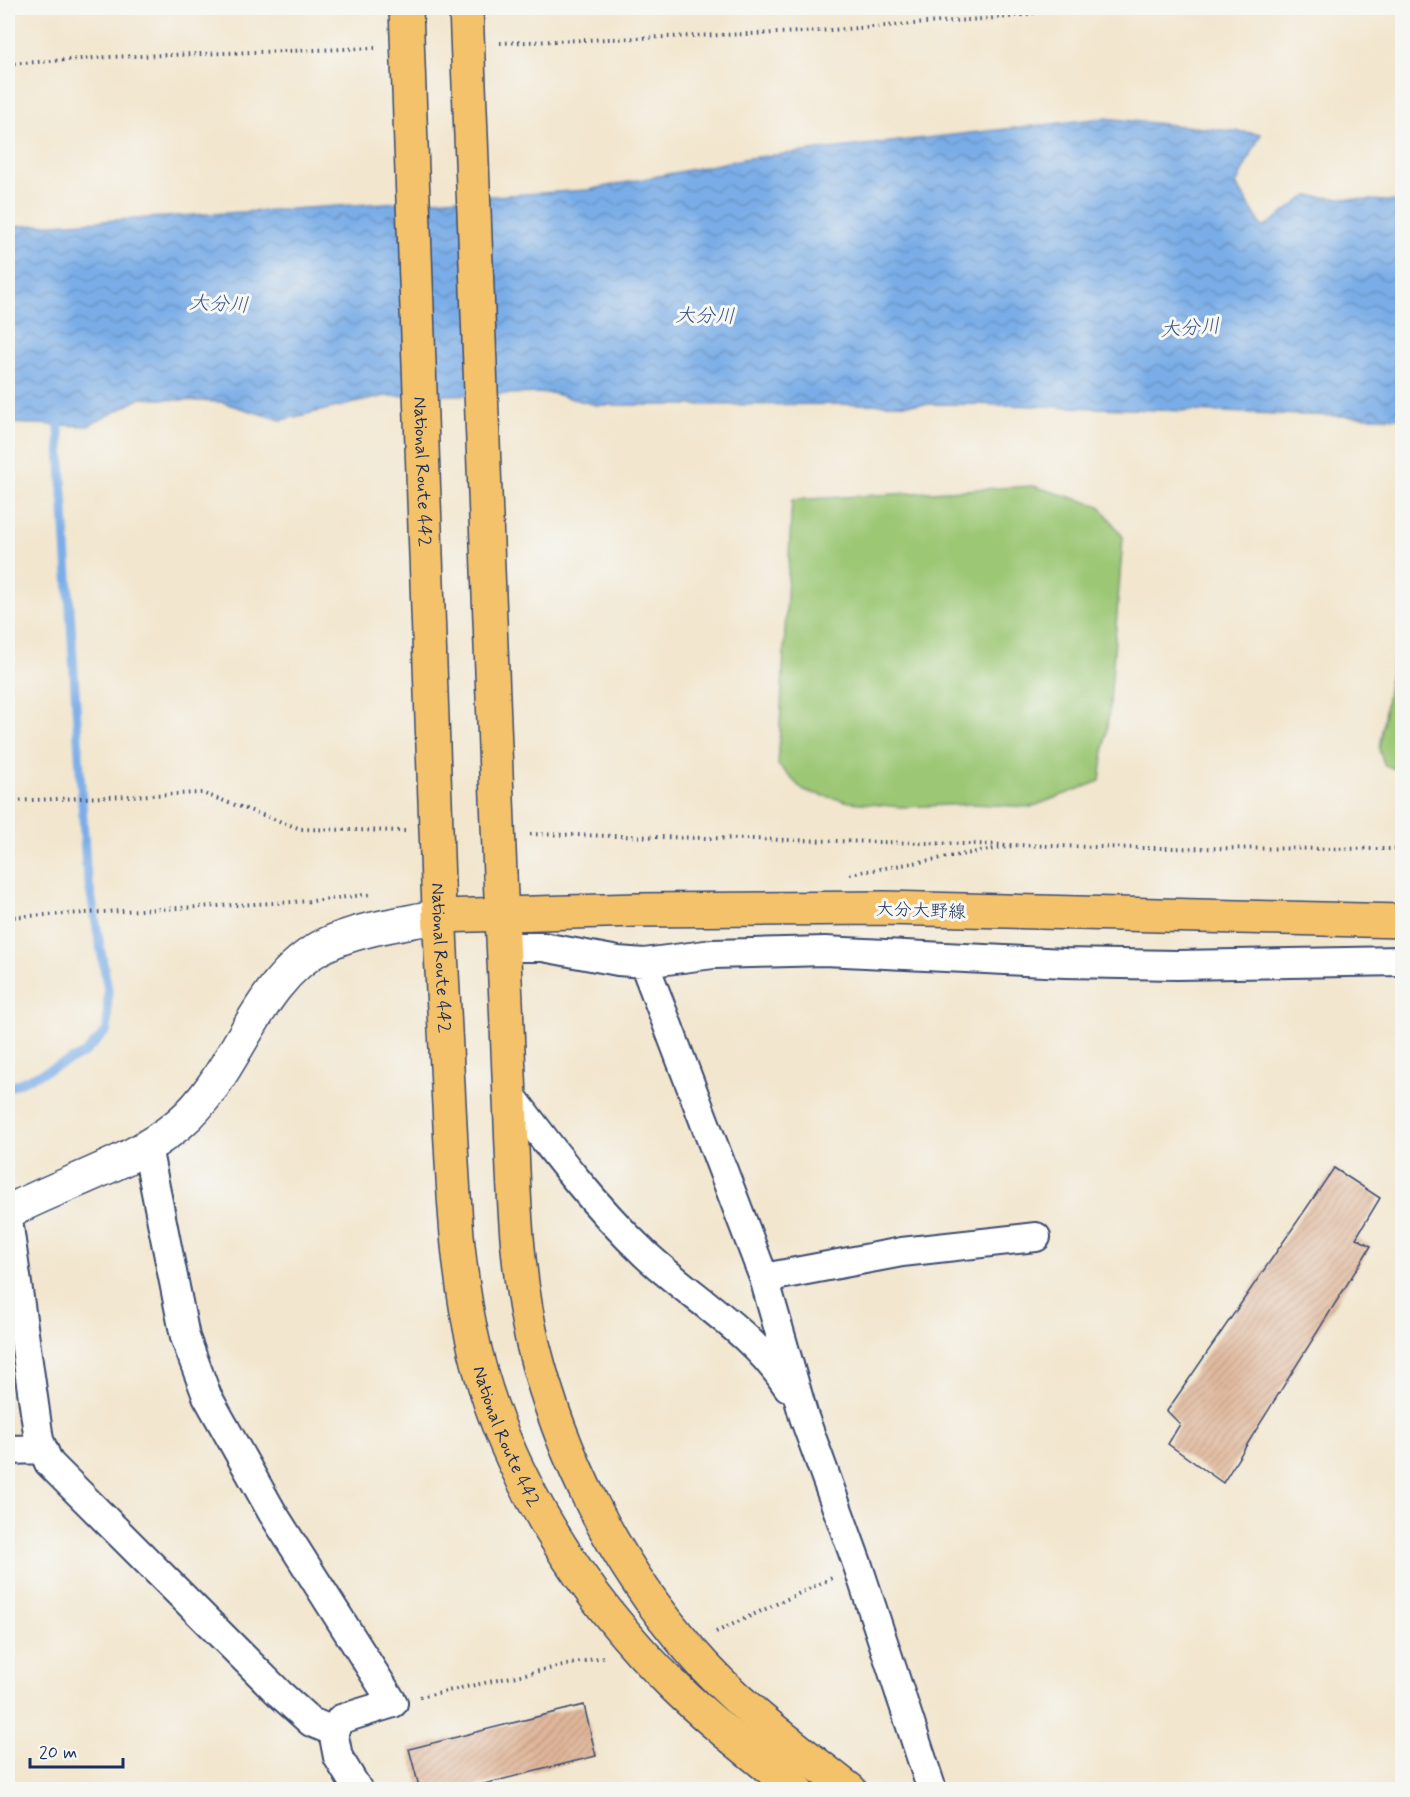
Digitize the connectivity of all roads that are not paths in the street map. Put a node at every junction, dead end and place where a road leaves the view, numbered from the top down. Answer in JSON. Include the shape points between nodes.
{"nodes":[{"id":1,"x":406,"y":8,"type":"edge"},
{"id":2,"x":466,"y":8,"type":"edge"},
{"id":3,"x":502,"y":913,"type":"junction"},
{"id":4,"x":439,"y":916,"type":"junction"},
{"id":5,"x":1402,"y":921,"type":"edge"},
{"id":6,"x":504,"y":947,"type":"junction"},
{"id":7,"x":1402,"y":961,"type":"edge"},
{"id":8,"x":644,"y":963,"type":"junction"},
{"id":9,"x":510,"y":1094,"type":"junction"},
{"id":10,"x":147,"y":1147,"type":"junction"},
{"id":11,"x":8,"y":1212,"type":"edge"},
{"id":12,"x":8,"y":1220,"type":"edge"},
{"id":13,"x":1036,"y":1238,"type":"dead end"},
{"id":14,"x":764,"y":1278,"type":"junction"},
{"id":15,"x":804,"y":1417,"type":"junction"},
{"id":16,"x":42,"y":1449,"type":"junction"},
{"id":17,"x":8,"y":1450,"type":"edge"},
{"id":18,"x":333,"y":1731,"type":"junction"},
{"id":19,"x":358,"y":1790,"type":"edge"},
{"id":20,"x":797,"y":1790,"type":"edge"},
{"id":21,"x":850,"y":1790,"type":"edge"},
{"id":22,"x":932,"y":1790,"type":"edge"}],
"edges":[{"from":1,"to":4,"type":"main road","name":"National Route 442","bridge":true},
{"from":2,"to":3,"type":"main road","bridge":true},
{"from":3,"to":4,"type":"main road","name":"大分大野線"},
{"from":3,"to":5,"type":"main road","name":"大分大野線","via":[[884,908]]},
{"from":3,"to":6,"type":"main road"},
{"from":4,"to":10,"type":"street","via":[[350,936],[323,946],[305,959],[269,998],[207,1095],[182,1122]]},
{"from":4,"to":20,"type":"main road","name":"National Route 442","via":[[461,1273],[475,1352],[508,1443],[549,1527],[612,1618],[675,1687]]},
{"from":6,"to":8,"type":"street","via":[[543,947]]},
{"from":6,"to":9,"type":"main road"},
{"from":7,"to":8,"type":"street","via":[[1177,965],[825,951],[713,954]]},
{"from":8,"to":14,"type":"street"},
{"from":9,"to":15,"type":"street","via":[[579,1184],[617,1226],[646,1255],[759,1348],[782,1377]]},
{"from":9,"to":21,"type":"main road","via":[[519,1254],[527,1312],[546,1390],[586,1493],[649,1600],[691,1652],[755,1715]]},
{"from":10,"to":11,"type":"street"},
{"from":10,"to":18,"type":"street","via":[[185,1337],[207,1396],[272,1512],[393,1703],[341,1719]]},
{"from":12,"to":16,"type":"street"},
{"from":13,"to":14,"type":"street","via":[[902,1252]]},
{"from":14,"to":15,"type":"street"},
{"from":15,"to":22,"type":"street"},
{"from":16,"to":17,"type":"street"},
{"from":16,"to":18,"type":"street","via":[[54,1470],[279,1694],[311,1722]]},
{"from":18,"to":19,"type":"street","via":[[338,1757]]}]}
